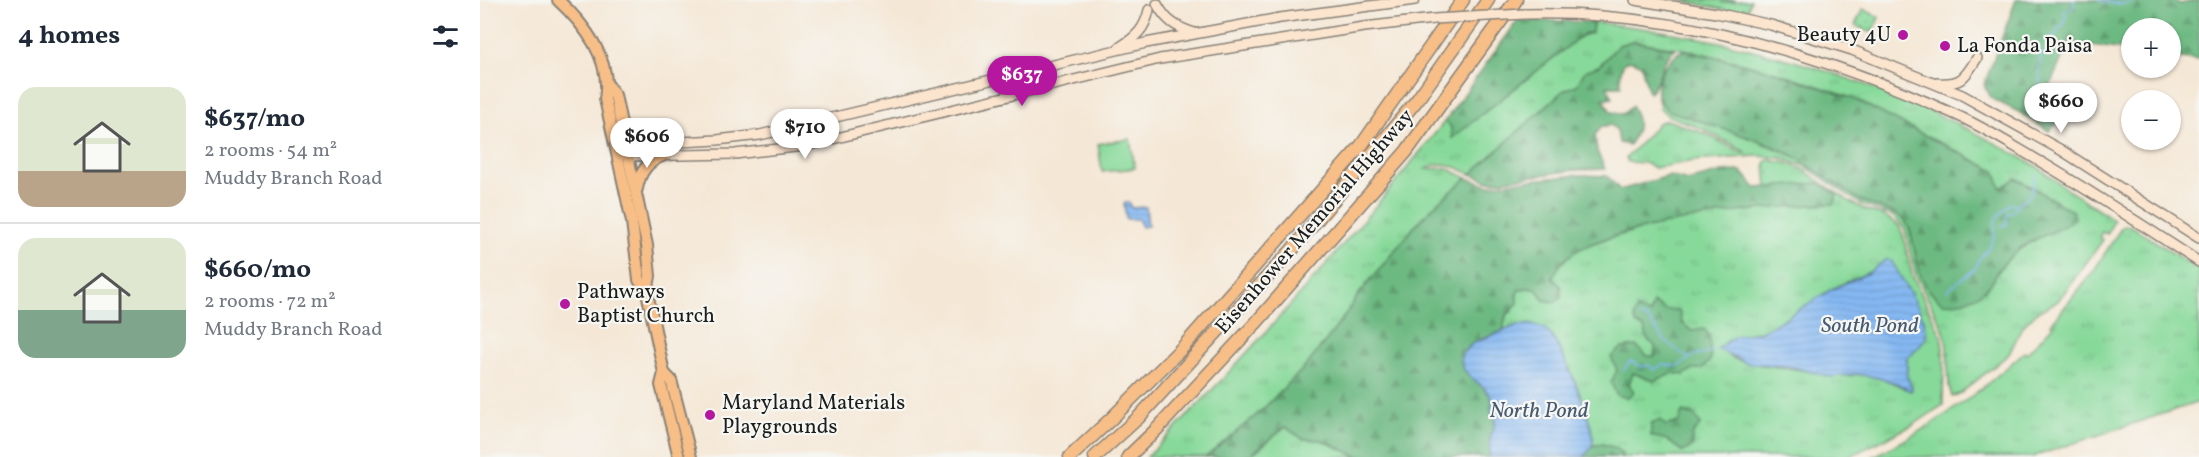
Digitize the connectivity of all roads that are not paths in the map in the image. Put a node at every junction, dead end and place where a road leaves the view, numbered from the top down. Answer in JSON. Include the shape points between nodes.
{"nodes":[{"id":1,"x":558,"y":0,"type":"edge"},
{"id":2,"x":1415,"y":0,"type":"edge"},
{"id":3,"x":1463,"y":0,"type":"edge"},
{"id":4,"x":1488,"y":0,"type":"edge"},
{"id":5,"x":1516,"y":0,"type":"edge"},
{"id":6,"x":1635,"y":0,"type":"edge"},
{"id":7,"x":1196,"y":34,"type":"junction"},
{"id":8,"x":1116,"y":50,"type":"junction"},
{"id":9,"x":1977,"y":58,"type":"dead end"},
{"id":10,"x":1931,"y":82,"type":"junction"},
{"id":11,"x":608,"y":85,"type":"junction"},
{"id":12,"x":627,"y":150,"type":"junction"},
{"id":13,"x":616,"y":152,"type":"junction"},
{"id":14,"x":665,"y":155,"type":"junction"},
{"id":15,"x":636,"y":192,"type":"junction"},
{"id":16,"x":2199,"y":238,"type":"edge"},
{"id":17,"x":2199,"y":262,"type":"edge"},
{"id":18,"x":647,"y":292,"type":"junction"},
{"id":19,"x":664,"y":373,"type":"junction"},
{"id":20,"x":679,"y":457,"type":"edge"},
{"id":21,"x":691,"y":457,"type":"edge"},
{"id":22,"x":1070,"y":457,"type":"edge"},
{"id":23,"x":1095,"y":457,"type":"edge"},
{"id":24,"x":1128,"y":457,"type":"edge"}],
"edges":[{"from":1,"to":11,"type":"main road","via":[[591,39]]},
{"from":2,"to":7,"type":"main road"},
{"from":3,"to":22,"type":"highway","via":[[1361,146],[1184,346]]},
{"from":4,"to":23,"type":"highway","via":[[1417,100],[1291,251],[1138,417]]},
{"from":5,"to":24,"type":"highway","name":"Eisenhower Memorial Highway","via":[[1406,153],[1255,324]]},
{"from":6,"to":10,"type":"main road","via":[[1771,25],[1852,50]]},
{"from":7,"to":8,"type":"main road"},
{"from":7,"to":8,"type":"main road","via":[[1176,26],[1153,7],[1138,35]]},
{"from":8,"to":12,"type":"main road","via":[[760,135]]},
{"from":9,"to":10,"type":"main road","via":[[1959,82]]},
{"from":10,"to":16,"type":"main road","via":[[1988,107]]},
{"from":11,"to":12,"type":"main road","via":[[615,95]]},
{"from":11,"to":13,"type":"main road","via":[[605,99]]},
{"from":12,"to":13,"type":"main road"},
{"from":12,"to":14,"type":"main road"},
{"from":12,"to":15,"type":"main road"},
{"from":13,"to":18,"type":"main road","via":[[632,222],[639,280]]},
{"from":14,"to":15,"type":"main road","via":[[644,168]]},
{"from":14,"to":17,"type":"main road","bridge":true,"via":[[735,154],[804,146],[1160,59],[1364,27],[1524,14],[1598,16],[1739,38],[1888,85],[1954,114],[2024,152]]},
{"from":15,"to":18,"type":"main road","via":[[647,245]]},
{"from":18,"to":19,"type":"main road"},
{"from":19,"to":20,"type":"main road","via":[[661,385]]},
{"from":19,"to":21,"type":"main road","via":[[671,380]]}]}
